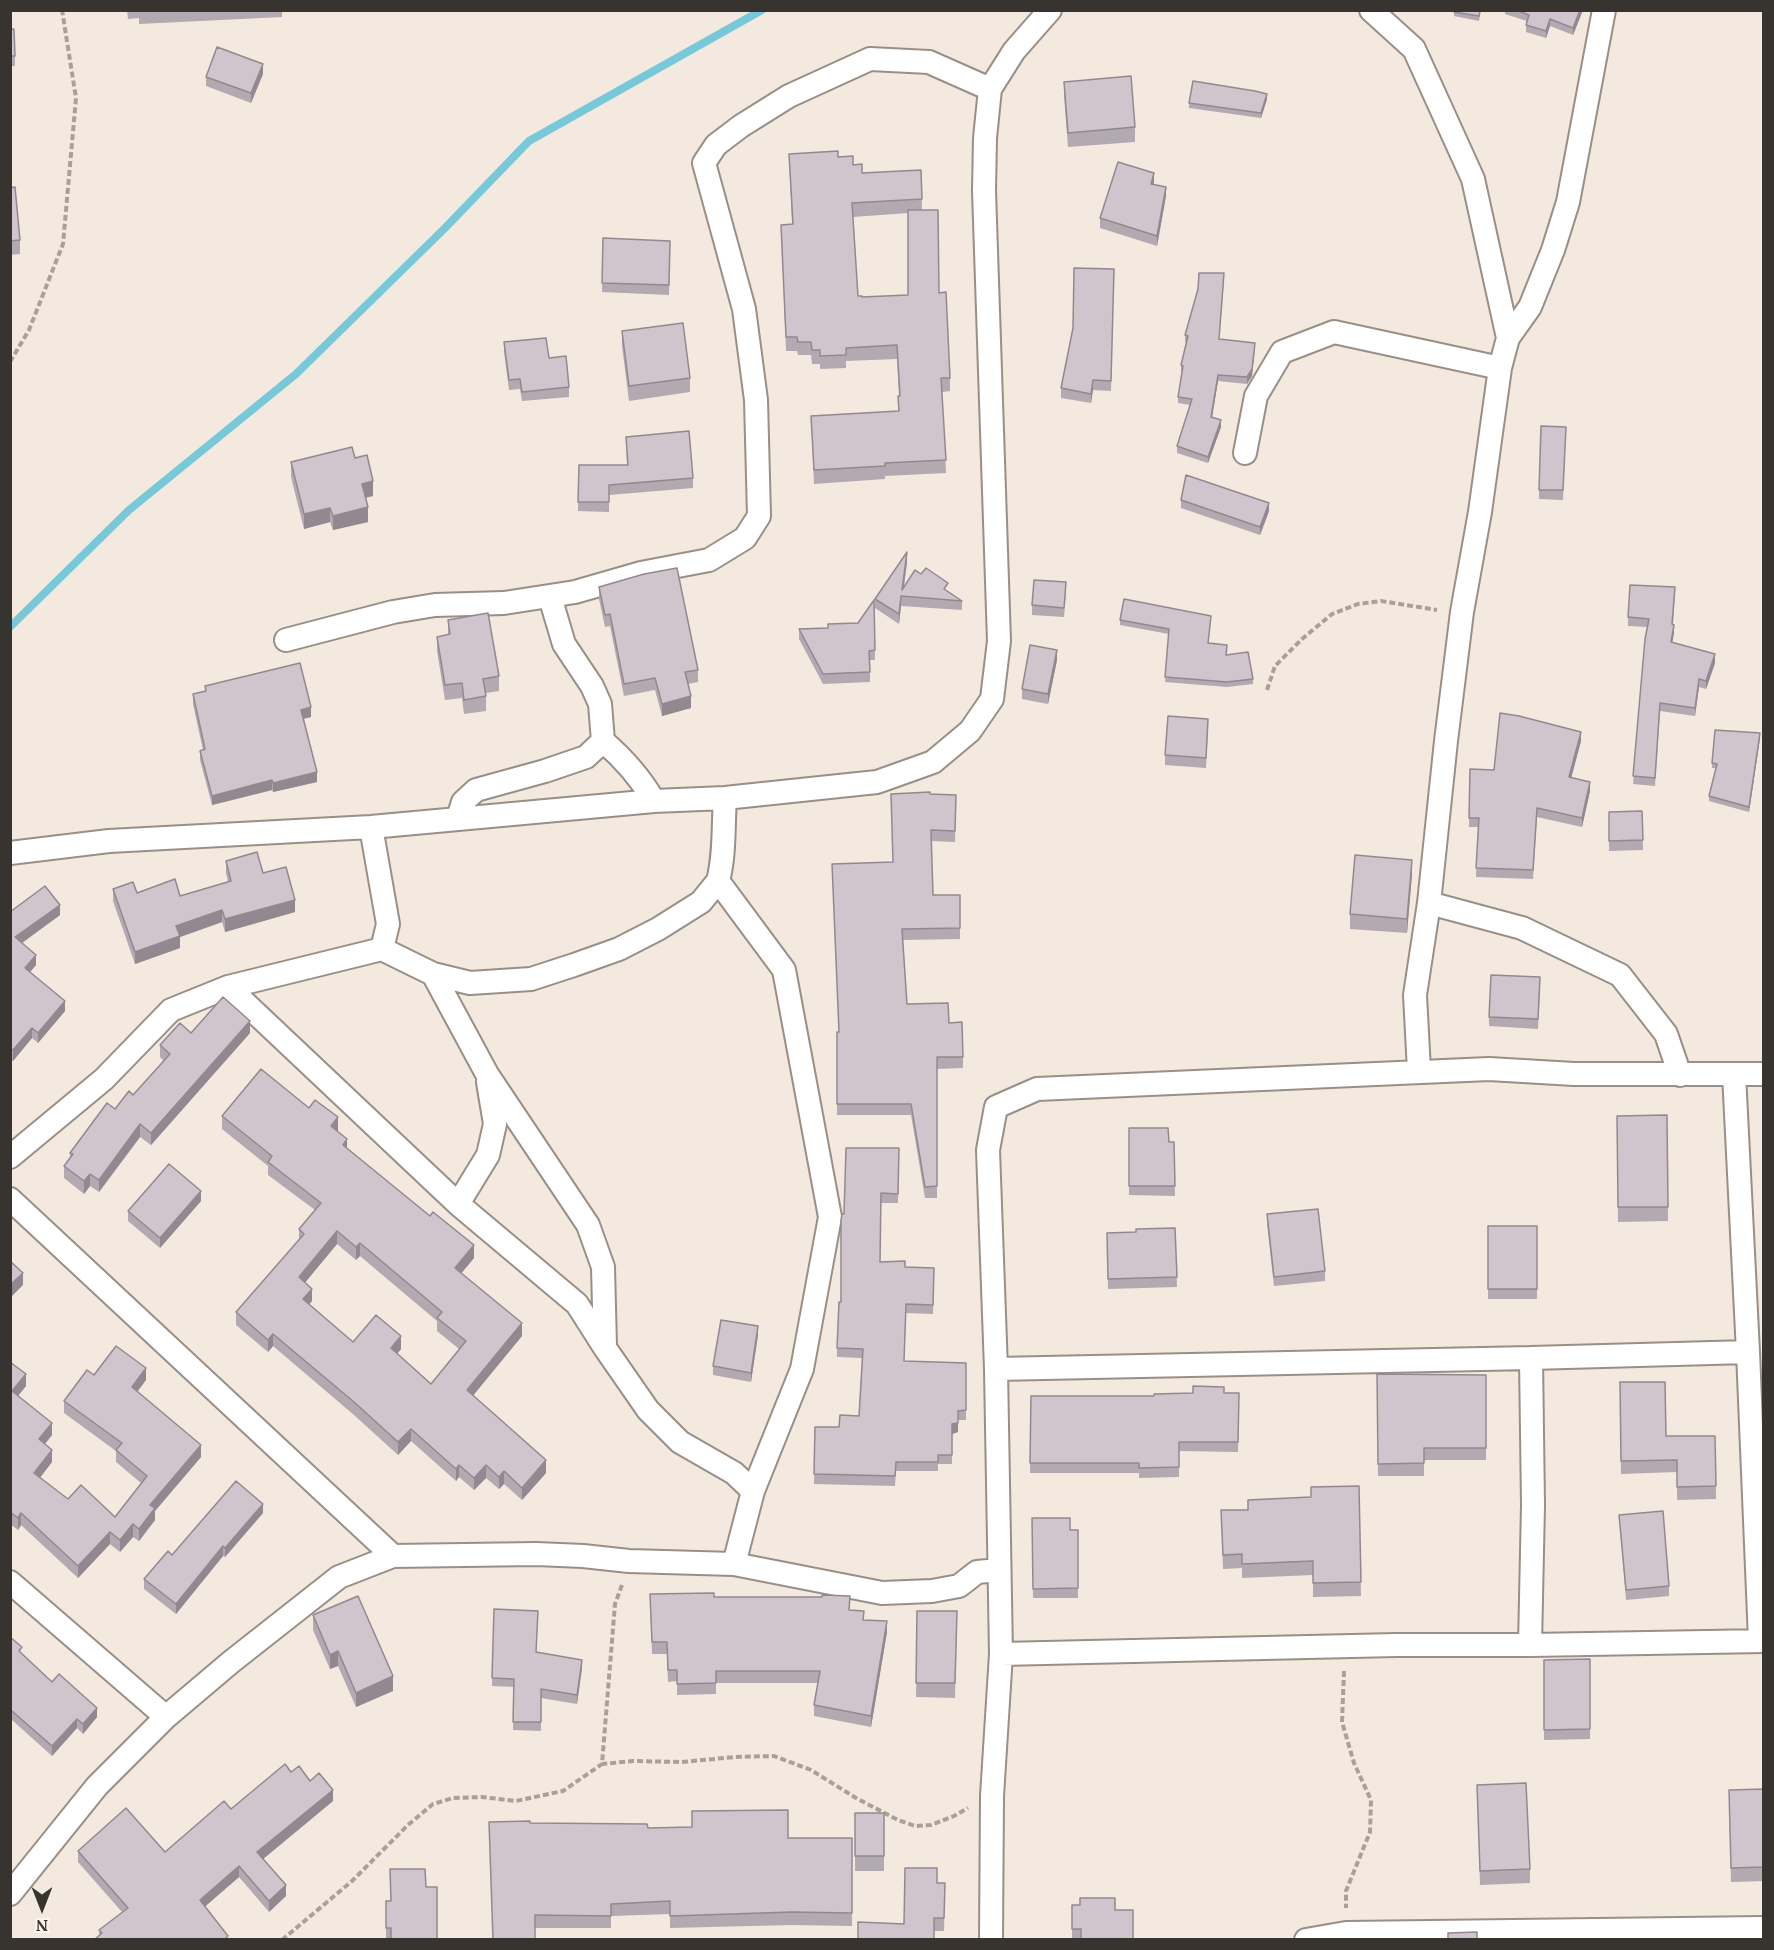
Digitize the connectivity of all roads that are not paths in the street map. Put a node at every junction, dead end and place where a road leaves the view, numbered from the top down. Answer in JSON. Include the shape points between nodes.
{"nodes":[{"id":1,"x":1050,"y":10,"type":"edge"},
{"id":2,"x":1371,"y":10,"type":"edge"},
{"id":3,"x":1604,"y":10,"type":"edge"},
{"id":4,"x":990,"y":89,"type":"junction"},
{"id":5,"x":1508,"y":338,"type":"junction"},
{"id":6,"x":1500,"y":368,"type":"junction"},
{"id":7,"x":1245,"y":453,"type":"dead end"},
{"id":8,"x":550,"y":597,"type":"junction"},
{"id":9,"x":286,"y":640,"type":"dead end"},
{"id":10,"x":603,"y":741,"type":"junction"},
{"id":11,"x":725,"y":798,"type":"junction"},
{"id":12,"x":654,"y":801,"type":"junction"},
{"id":13,"x":458,"y":818,"type":"junction"},
{"id":14,"x":371,"y":827,"type":"junction"},
{"id":15,"x":10,"y":853,"type":"edge"},
{"id":16,"x":718,"y":881,"type":"junction"},
{"id":17,"x":1429,"y":903,"type":"junction"},
{"id":18,"x":382,"y":949,"type":"junction"},
{"id":19,"x":433,"y":975,"type":"junction"},
{"id":20,"x":228,"y":987,"type":"junction"},
{"id":21,"x":1419,"y":1071,"type":"junction"},
{"id":22,"x":487,"y":1074,"type":"junction"},
{"id":23,"x":1734,"y":1074,"type":"junction"},
{"id":24,"x":1764,"y":1074,"type":"edge"},
{"id":25,"x":1680,"y":1075,"type":"junction"},
{"id":26,"x":10,"y":1157,"type":"edge"},
{"id":27,"x":10,"y":1198,"type":"edge"},
{"id":28,"x":458,"y":1204,"type":"junction"},
{"id":29,"x":605,"y":1348,"type":"junction"},
{"id":30,"x":1748,"y":1352,"type":"junction"},
{"id":31,"x":1531,"y":1358,"type":"junction"},
{"id":32,"x":996,"y":1370,"type":"junction"},
{"id":33,"x":753,"y":1491,"type":"junction"},
{"id":34,"x":393,"y":1556,"type":"junction"},
{"id":35,"x":734,"y":1564,"type":"junction"},
{"id":36,"x":999,"y":1570,"type":"junction"},
{"id":37,"x":10,"y":1582,"type":"edge"},
{"id":38,"x":1762,"y":1641,"type":"edge"},
{"id":39,"x":1530,"y":1645,"type":"junction"},
{"id":40,"x":1001,"y":1654,"type":"junction"},
{"id":41,"x":166,"y":1718,"type":"junction"},
{"id":42,"x":10,"y":1894,"type":"edge"},
{"id":43,"x":1764,"y":1929,"type":"edge"},
{"id":44,"x":1568,"y":1935,"type":"edge"},
{"id":45,"x":991,"y":1940,"type":"edge"},
{"id":46,"x":1306,"y":1940,"type":"edge"}],
"edges":[{"from":1,"to":4,"type":"street","via":[[1014,51]]},
{"from":2,"to":5,"type":"street","via":[[1414,49],[1473,179]]},
{"from":3,"to":5,"type":"street","via":[[1568,202],[1554,250],[1530,307]]},
{"from":4,"to":8,"type":"street","via":[[928,62],[870,59],[789,96],[717,145],[704,163],[744,309],[756,400],[759,516],[745,538],[709,560]]},
{"from":4,"to":11,"type":"street","via":[[984,138],[984,191],[999,641],[992,699],[970,731],[933,762],[877,782]]},
{"from":5,"to":6,"type":"street"},
{"from":6,"to":7,"type":"street","via":[[1334,333],[1282,352],[1256,396]]},
{"from":6,"to":17,"type":"street","via":[[1462,612]]},
{"from":8,"to":9,"type":"street","via":[[435,605]]},
{"from":8,"to":10,"type":"street","via":[[564,644],[600,704]]},
{"from":10,"to":12,"type":"street","via":[[641,778]]},
{"from":10,"to":13,"type":"street","via":[[586,757],[476,790],[463,802]]},
{"from":11,"to":12,"type":"street"},
{"from":11,"to":16,"type":"street","via":[[723,860]]},
{"from":12,"to":13,"type":"street"},
{"from":13,"to":14,"type":"street"},
{"from":14,"to":15,"type":"street","via":[[109,842]]},
{"from":14,"to":18,"type":"street","via":[[388,924]]},
{"from":16,"to":19,"type":"street","via":[[701,902],[658,928],[619,949],[574,966],[531,979],[470,983]]},
{"from":16,"to":33,"type":"street","via":[[784,970],[830,1218],[802,1369]]},
{"from":17,"to":21,"type":"street","via":[[1415,995]]},
{"from":17,"to":25,"type":"street","via":[[1522,928],[1620,975],[1666,1034]]},
{"from":18,"to":19,"type":"street"},
{"from":18,"to":20,"type":"street"},
{"from":19,"to":22,"type":"street"},
{"from":20,"to":26,"type":"street","via":[[171,1010],[104,1079]]},
{"from":20,"to":28,"type":"street"},
{"from":21,"to":25,"type":"street","via":[[1489,1069]]},
{"from":21,"to":32,"type":"street","via":[[1037,1089],[996,1107],[988,1150]]},
{"from":22,"to":28,"type":"street","via":[[495,1124],[488,1155]]},
{"from":22,"to":29,"type":"street","via":[[588,1225],[603,1267]]},
{"from":23,"to":24,"type":"street"},
{"from":23,"to":25,"type":"street"},
{"from":23,"to":30,"type":"street"},
{"from":27,"to":34,"type":"street"},
{"from":28,"to":29,"type":"street","via":[[577,1304]]},
{"from":29,"to":33,"type":"street","via":[[648,1410],[680,1442],[734,1473]]},
{"from":30,"to":31,"type":"street"},
{"from":30,"to":38,"type":"street"},
{"from":31,"to":32,"type":"street"},
{"from":31,"to":39,"type":"street"},
{"from":32,"to":36,"type":"street"},
{"from":33,"to":35,"type":"street"},
{"from":34,"to":35,"type":"street","via":[[536,1554]]},
{"from":34,"to":41,"type":"street","via":[[339,1577]]},
{"from":35,"to":36,"type":"street","via":[[882,1593],[959,1586],[977,1572]]},
{"from":36,"to":40,"type":"street"},
{"from":37,"to":41,"type":"street"},
{"from":38,"to":39,"type":"street"},
{"from":39,"to":40,"type":"street"},
{"from":40,"to":45,"type":"street","via":[[992,1796]]},
{"from":41,"to":42,"type":"street","via":[[98,1786]]},
{"from":43,"to":44,"type":"street"},
{"from":44,"to":46,"type":"street","via":[[1346,1933]]}]}
